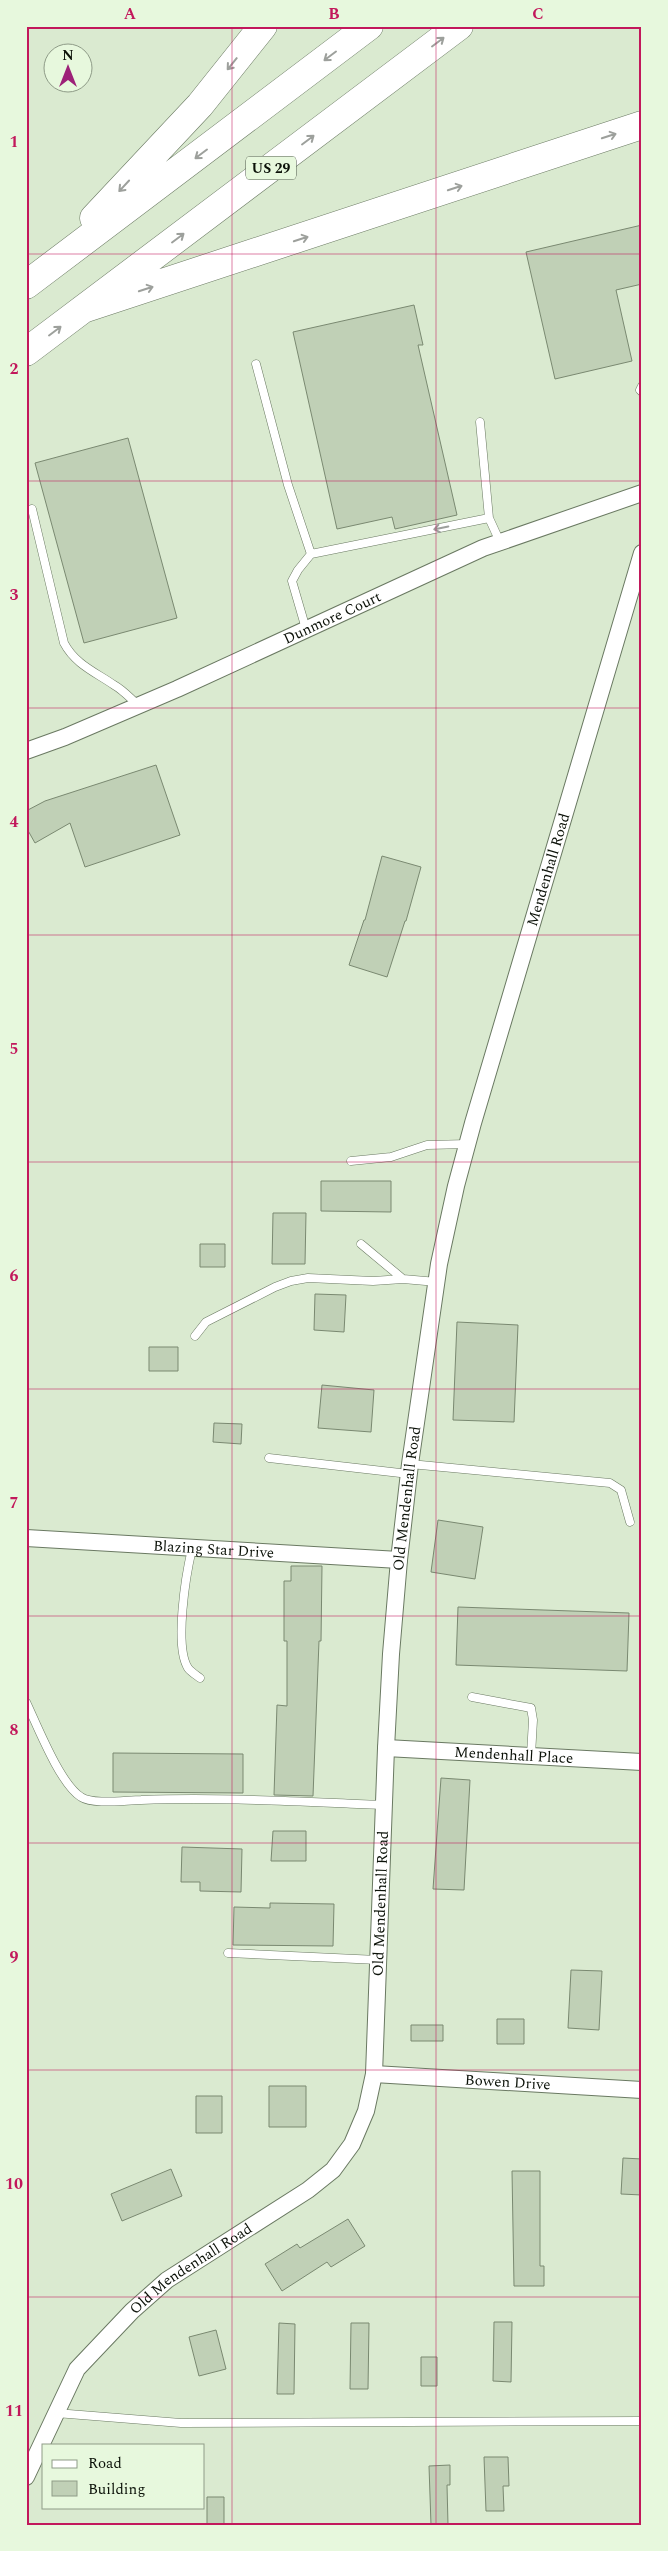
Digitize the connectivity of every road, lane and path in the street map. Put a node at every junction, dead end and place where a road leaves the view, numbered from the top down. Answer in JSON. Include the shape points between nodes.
{"nodes":[{"id":1,"x":263,"y":26,"type":"edge"},
{"id":2,"x":369,"y":26,"type":"edge"},
{"id":3,"x":459,"y":26,"type":"edge"},
{"id":4,"x":642,"y":126,"type":"edge"},
{"id":5,"x":34,"y":279,"type":"edge"},
{"id":6,"x":83,"y":309,"type":"junction"},
{"id":7,"x":26,"y":352,"type":"edge"},
{"id":8,"x":256,"y":364,"type":"dead end"},
{"id":9,"x":642,"y":386,"type":"edge"},
{"id":10,"x":642,"y":392,"type":"edge"},
{"id":11,"x":480,"y":422,"type":"dead end"},
{"id":12,"x":642,"y":494,"type":"edge"},
{"id":13,"x":32,"y":509,"type":"dead end"},
{"id":14,"x":489,"y":518,"type":"junction"},
{"id":15,"x":500,"y":542,"type":"junction"},
{"id":16,"x":642,"y":553,"type":"edge"},
{"id":17,"x":311,"y":554,"type":"junction"},
{"id":18,"x":306,"y":629,"type":"junction"},
{"id":19,"x":138,"y":705,"type":"junction"},
{"id":20,"x":26,"y":750,"type":"edge"},
{"id":21,"x":468,"y":1144,"type":"junction"},
{"id":22,"x":350,"y":1161,"type":"dead end"},
{"id":23,"x":456,"y":1186,"type":"joint"},
{"id":24,"x":361,"y":1244,"type":"dead end"},
{"id":25,"x":403,"y":1279,"type":"junction"},
{"id":26,"x":437,"y":1282,"type":"junction"},
{"id":27,"x":195,"y":1336,"type":"dead end"},
{"id":28,"x":269,"y":1458,"type":"dead end"},
{"id":29,"x":410,"y":1469,"type":"junction"},
{"id":30,"x":630,"y":1522,"type":"dead end"},
{"id":31,"x":26,"y":1538,"type":"edge"},
{"id":32,"x":192,"y":1549,"type":"junction"},
{"id":33,"x":399,"y":1560,"type":"junction"},
{"id":34,"x":200,"y":1678,"type":"dead end"},
{"id":35,"x":472,"y":1697,"type":"dead end"},
{"id":36,"x":27,"y":1703,"type":"edge"},
{"id":37,"x":386,"y":1748,"type":"junction"},
{"id":38,"x":531,"y":1756,"type":"junction"},
{"id":39,"x":642,"y":1762,"type":"edge"},
{"id":40,"x":384,"y":1805,"type":"junction"},
{"id":41,"x":228,"y":1953,"type":"dead end"},
{"id":42,"x":379,"y":1960,"type":"junction"},
{"id":43,"x":374,"y":2074,"type":"junction"},
{"id":44,"x":642,"y":2090,"type":"edge"},
{"id":45,"x":56,"y":2413,"type":"junction"},
{"id":46,"x":642,"y":2421,"type":"edge"},
{"id":47,"x":26,"y":2477,"type":"edge"}],
"edges":[{"from":1,"to":5,"type":"highway","one_way":true,"via":[[200,105]]},
{"from":2,"to":5,"type":"highway","one_way":true},
{"from":6,"to":3,"type":"highway","number":"US 29","one_way":true},
{"from":6,"to":4,"type":"highway","one_way":true},
{"from":7,"to":6,"type":"highway","number":"US 29","one_way":true},
{"from":8,"to":17,"type":"lane"},
{"from":9,"to":10,"type":"lane"},
{"from":11,"to":14,"type":"lane"},
{"from":12,"to":15,"type":"street","name":"Dunmore Court"},
{"from":13,"to":19,"type":"lane","via":[[69,653]]},
{"from":14,"to":15,"type":"lane"},
{"from":14,"to":17,"type":"lane","one_way":true},
{"from":15,"to":18,"type":"street","name":"Dunmore Court"},
{"from":16,"to":21,"type":"street","name":"Mendenhall Road"},
{"from":17,"to":18,"type":"lane","via":[[292,581]]},
{"from":18,"to":19,"type":"street","name":"Dunmore Court"},
{"from":19,"to":20,"type":"street","name":"Dunmore Court"},
{"from":21,"to":22,"type":"lane","via":[[427,1145],[391,1157]]},
{"from":21,"to":23,"type":"street","name":"Mendenhall Road"},
{"from":23,"to":26,"type":"street","name":"Old Mendenhall Road"},
{"from":24,"to":25,"type":"lane"},
{"from":25,"to":26,"type":"lane"},
{"from":25,"to":27,"type":"lane","via":[[373,1282],[308,1278],[291,1281],[206,1322]]},
{"from":26,"to":29,"type":"street","name":"Old Mendenhall Road"},
{"from":28,"to":29,"type":"lane"},
{"from":29,"to":30,"type":"lane","via":[[610,1483],[621,1490]]},
{"from":29,"to":33,"type":"street","name":"Old Mendenhall Road"},
{"from":31,"to":32,"type":"street","name":"Blazing Star Drive"},
{"from":32,"to":33,"type":"street","name":"Blazing Star Drive"},
{"from":32,"to":34,"type":"lane","via":[[184,1593],[183,1649],[189,1670]]},
{"from":33,"to":37,"type":"street","name":"Old Mendenhall Road"},
{"from":35,"to":38,"type":"lane","via":[[531,1708]]},
{"from":36,"to":40,"type":"lane","via":[[62,1774],[74,1791],[87,1800],[180,1799]]},
{"from":37,"to":38,"type":"street","name":"Mendenhall Place"},
{"from":37,"to":40,"type":"street","name":"Old Mendenhall Road"},
{"from":38,"to":39,"type":"street","name":"Mendenhall Place"},
{"from":40,"to":42,"type":"street","name":"Old Mendenhall Road"},
{"from":41,"to":42,"type":"lane"},
{"from":42,"to":43,"type":"street","name":"Old Mendenhall Road"},
{"from":43,"to":44,"type":"street","name":"Bowen Drive"},
{"from":43,"to":45,"type":"street","name":"Old Mendenhall Road","via":[[366,2111],[352,2144],[333,2170],[308,2190],[167,2280],[132,2311],[77,2369]]},
{"from":45,"to":46,"type":"lane","via":[[181,2423]]},
{"from":45,"to":47,"type":"street","name":"Old Mendenhall Road"}]}
